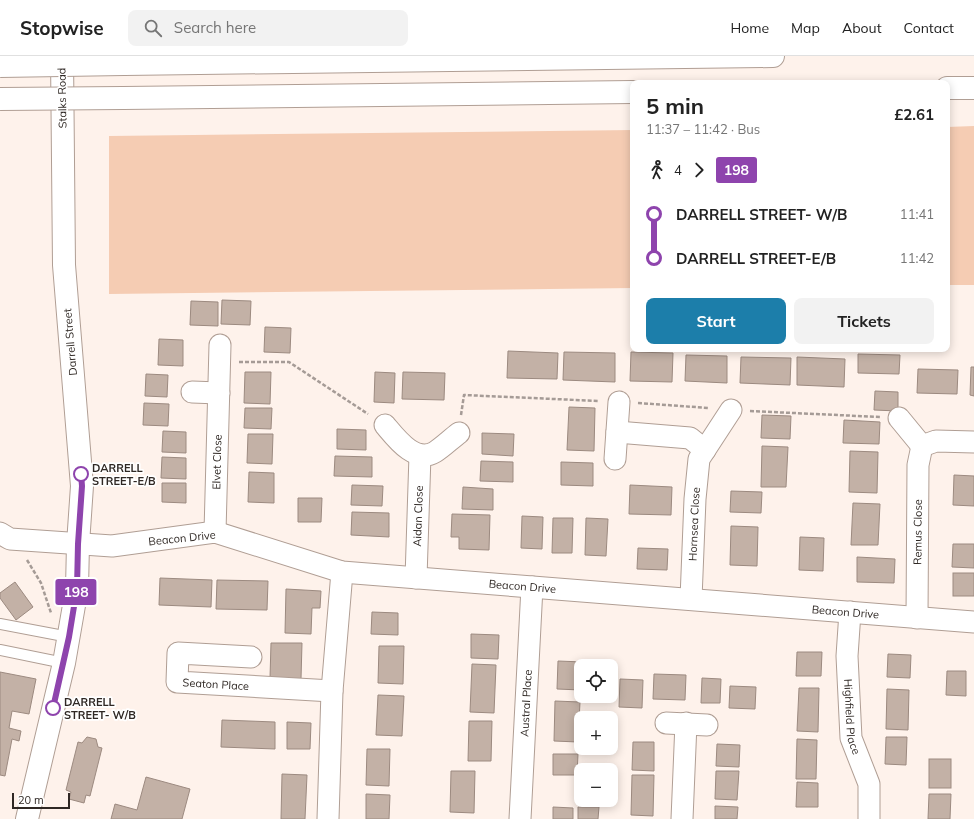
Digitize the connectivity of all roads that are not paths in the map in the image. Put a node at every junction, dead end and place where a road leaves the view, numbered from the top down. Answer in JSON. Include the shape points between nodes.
{"nodes":[{"id":1,"x":62,"y":56,"type":"edge"},
{"id":2,"x":773,"y":56,"type":"edge"},
{"id":3,"x":0,"y":66,"type":"edge"},
{"id":4,"x":950,"y":88,"type":"edge"},
{"id":5,"x":974,"y":88,"type":"edge"},
{"id":6,"x":630,"y":92,"type":"edge"},
{"id":7,"x":0,"y":99,"type":"edge"},
{"id":8,"x":63,"y":140,"type":"joint"},
{"id":9,"x":220,"y":345,"type":"road end"},
{"id":10,"x":192,"y":392,"type":"dead end"},
{"id":11,"x":219,"y":393,"type":"junction"},
{"id":12,"x":619,"y":402,"type":"road end"},
{"id":13,"x":731,"y":410,"type":"road end"},
{"id":14,"x":899,"y":418,"type":"road end"},
{"id":15,"x":385,"y":425,"type":"road end"},
{"id":16,"x":617,"y":432,"type":"junction"},
{"id":17,"x":459,"y":433,"type":"road end"},
{"id":18,"x":974,"y":442,"type":"edge"},
{"id":19,"x":922,"y":446,"type":"junction"},
{"id":20,"x":705,"y":450,"type":"junction"},
{"id":21,"x":420,"y":455,"type":"junction"},
{"id":22,"x":615,"y":459,"type":"dead end"},
{"id":23,"x":215,"y":532,"type":"junction"},
{"id":24,"x":5,"y":536,"type":"edge"},
{"id":25,"x":78,"y":544,"type":"junction"},
{"id":26,"x":342,"y":572,"type":"junction"},
{"id":27,"x":416,"y":578,"type":"junction"},
{"id":28,"x":532,"y":587,"type":"junction"},
{"id":29,"x":691,"y":600,"type":"junction"},
{"id":30,"x":850,"y":612,"type":"junction"},
{"id":31,"x":917,"y":618,"type":"junction"},
{"id":32,"x":974,"y":622,"type":"edge"},
{"id":33,"x":0,"y":624,"type":"edge"},
{"id":34,"x":62,"y":635,"type":"junction"},
{"id":35,"x":0,"y":650,"type":"edge"},
{"id":36,"x":251,"y":656,"type":"dead end"},
{"id":37,"x":64,"y":663,"type":"junction"},
{"id":38,"x":332,"y":691,"type":"junction"},
{"id":39,"x":707,"y":725,"type":"dead end"},
{"id":40,"x":27,"y":819,"type":"edge"},
{"id":41,"x":328,"y":819,"type":"edge"},
{"id":42,"x":520,"y":819,"type":"edge"},
{"id":43,"x":682,"y":819,"type":"edge"},
{"id":44,"x":869,"y":819,"type":"edge"}],
"edges":[{"from":1,"to":8,"type":"main road","name":"Stalks Road"},
{"from":2,"to":3,"type":"main road","bridge":true},
{"from":4,"to":5,"type":"main road"},
{"from":6,"to":7,"type":"main road","bridge":true},
{"from":8,"to":25,"type":"main road","name":"Darrell Street","via":[[64,265],[82,486]]},
{"from":9,"to":11,"type":"street","name":"Elvet Close"},
{"from":10,"to":11,"type":"street"},
{"from":11,"to":23,"type":"street","name":"Elvet Close"},
{"from":12,"to":16,"type":"street"},
{"from":13,"to":20,"type":"street","name":"Hornsea Close"},
{"from":14,"to":19,"type":"street"},
{"from":15,"to":21,"type":"street","via":[[402,445]]},
{"from":16,"to":20,"type":"street","via":[[690,438]]},
{"from":16,"to":22,"type":"street"},
{"from":17,"to":21,"type":"street","via":[[434,453]]},
{"from":18,"to":19,"type":"street","via":[[936,441]]},
{"from":19,"to":31,"type":"street","name":"Remus Close","via":[[918,464]]},
{"from":20,"to":29,"type":"street","name":"Hornsea Close","via":[[699,459],[696,491]]},
{"from":21,"to":27,"type":"street","name":"Aidan Close"},
{"from":23,"to":25,"type":"street","name":"Beacon Drive","via":[[112,546]]},
{"from":23,"to":26,"type":"street","name":"Beacon Drive"},
{"from":24,"to":25,"type":"street"},
{"from":25,"to":34,"type":"main road","name":"Darrell Street","via":[[77,588]]},
{"from":26,"to":27,"type":"street","name":"Beacon Drive"},
{"from":26,"to":38,"type":"street"},
{"from":27,"to":28,"type":"street","name":"Beacon Drive"},
{"from":28,"to":29,"type":"street","name":"Beacon Drive"},
{"from":28,"to":42,"type":"street","name":"Austral Place"},
{"from":29,"to":30,"type":"street","name":"Beacon Drive"},
{"from":30,"to":31,"type":"street","name":"Beacon Drive"},
{"from":30,"to":44,"type":"street","name":"Highfield Place","via":[[848,656],[851,738],[869,784]]},
{"from":31,"to":32,"type":"street","name":"Beacon Drive"},
{"from":33,"to":34,"type":"lane"},
{"from":34,"to":37,"type":"main road","name":"Darrell Street"},
{"from":35,"to":37,"type":"lane"},
{"from":36,"to":38,"type":"street","name":"Seaton Place","via":[[178,653],[178,682]]},
{"from":37,"to":40,"type":"main road","name":"Darrell Street"},
{"from":38,"to":41,"type":"street"},
{"from":39,"to":43,"type":"street","via":[[676,723]]}]}
